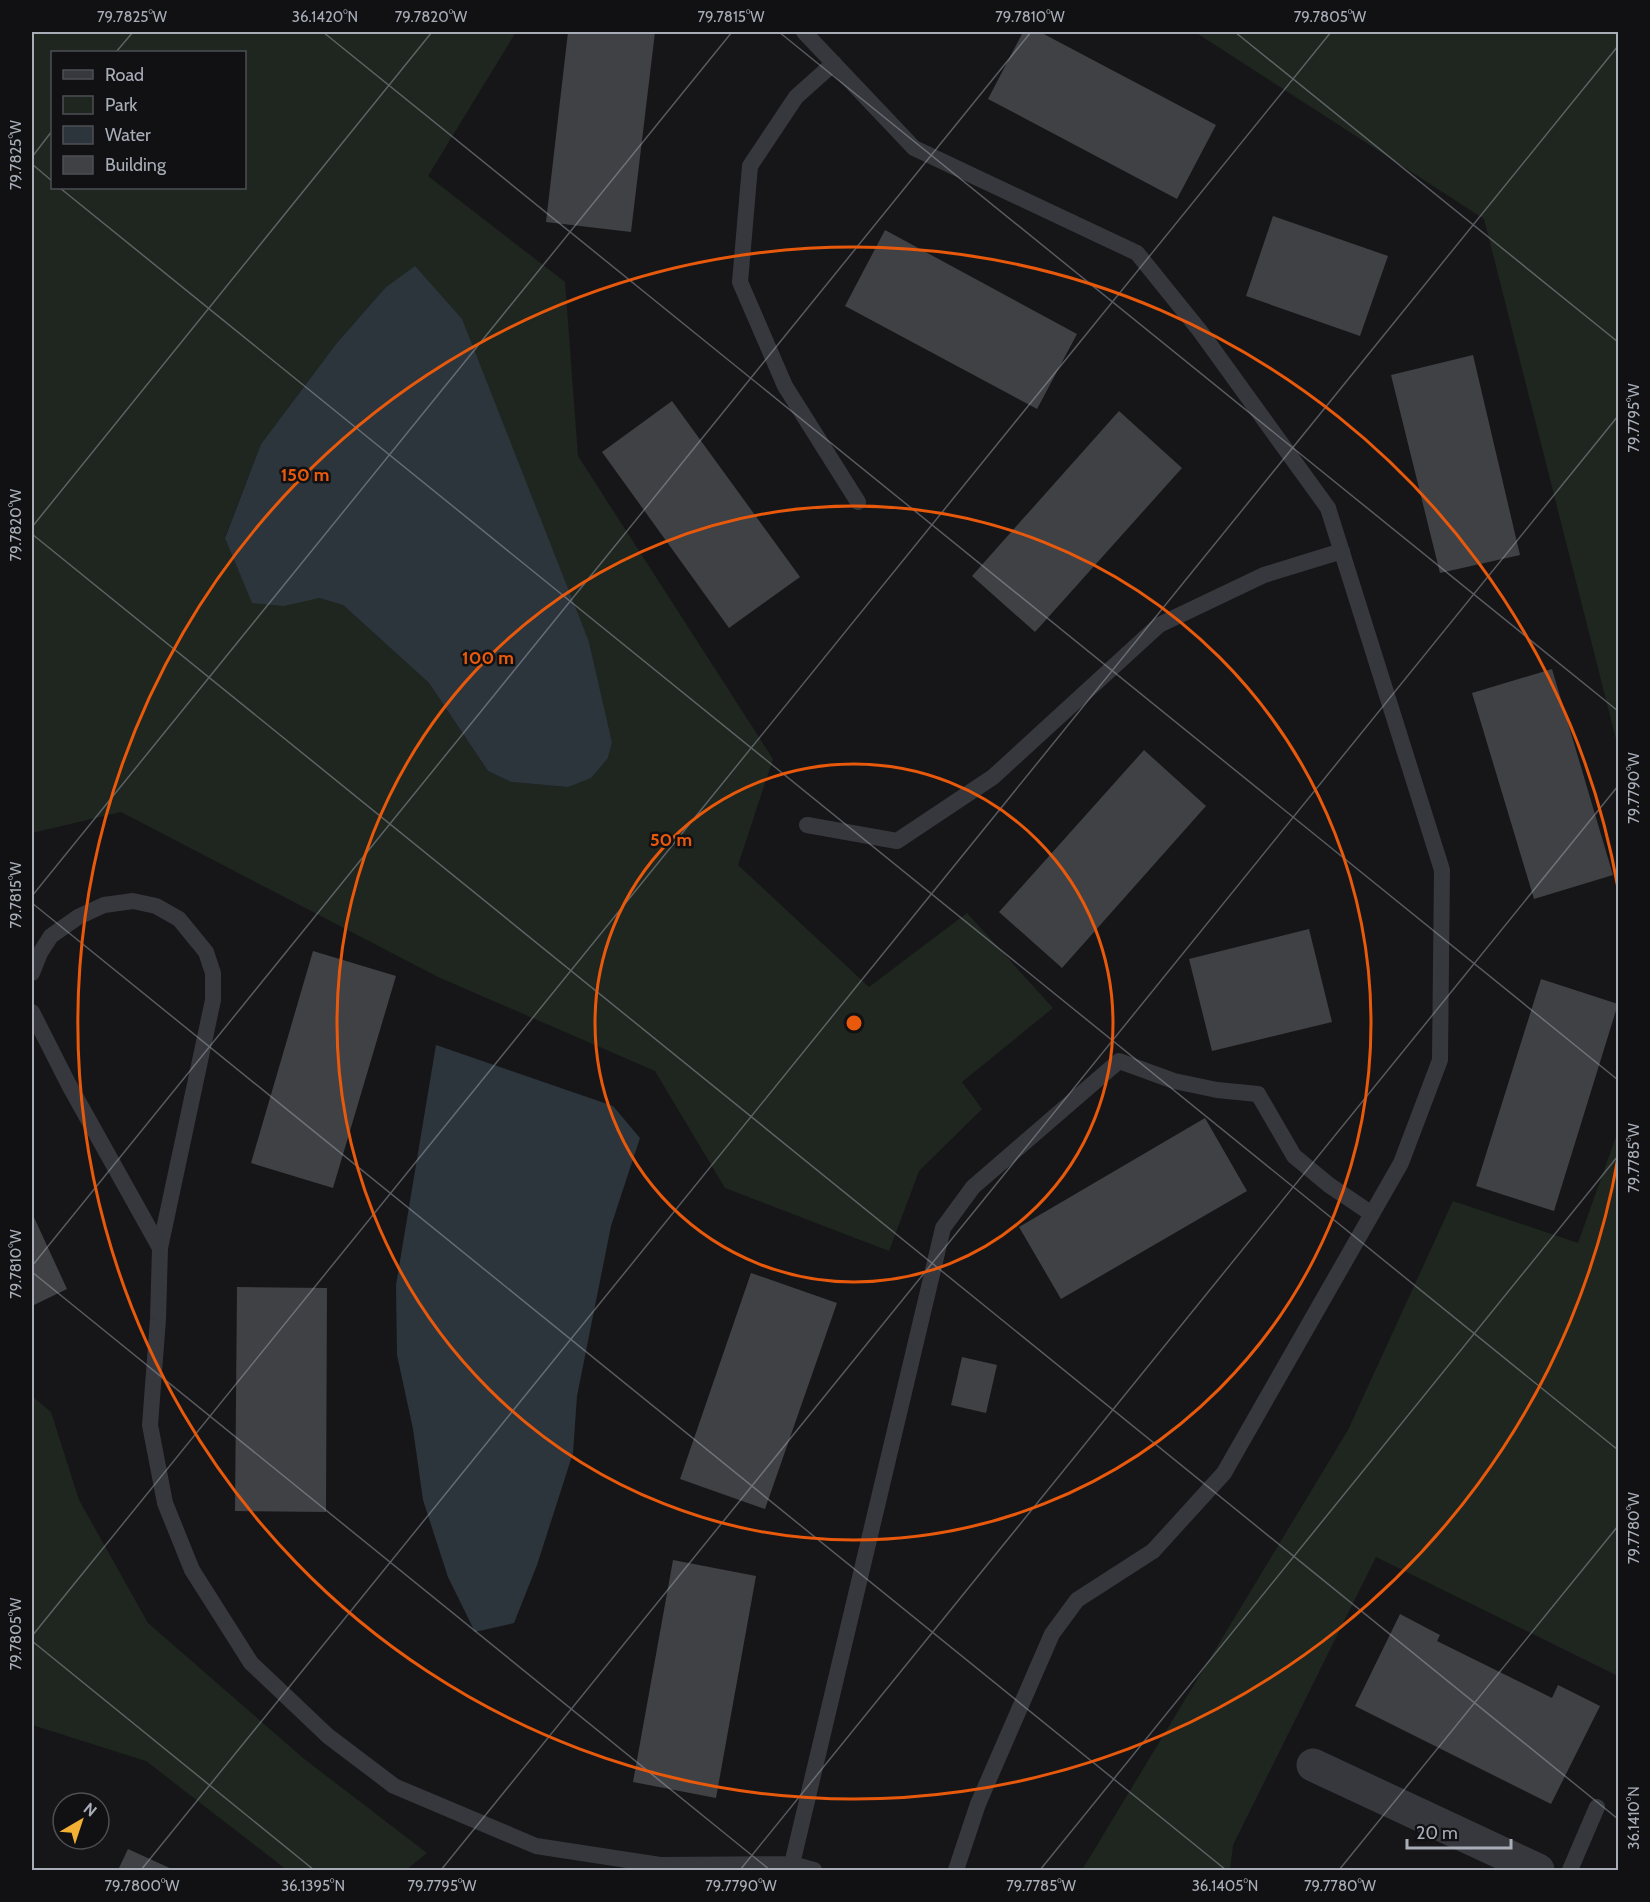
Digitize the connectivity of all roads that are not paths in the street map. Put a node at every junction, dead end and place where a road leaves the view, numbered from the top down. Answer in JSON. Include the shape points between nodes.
{"nodes":[{"id":1,"x":804,"y":32,"type":"edge"},
{"id":2,"x":834,"y":63,"type":"junction"},
{"id":3,"x":858,"y":502,"type":"dead end"},
{"id":4,"x":1342,"y":551,"type":"junction"},
{"id":5,"x":807,"y":825,"type":"dead end"},
{"id":6,"x":32,"y":973,"type":"edge"},
{"id":7,"x":32,"y":1012,"type":"edge"},
{"id":8,"x":1372,"y":1214,"type":"junction"},
{"id":9,"x":160,"y":1248,"type":"junction"},
{"id":10,"x":1313,"y":1765,"type":"dead end"},
{"id":11,"x":1597,"y":1807,"type":"dead end"},
{"id":12,"x":792,"y":1864,"type":"junction"},
{"id":13,"x":814,"y":1870,"type":"edge"},
{"id":14,"x":956,"y":1870,"type":"edge"},
{"id":15,"x":1538,"y":1870,"type":"edge"},
{"id":16,"x":1570,"y":1870,"type":"edge"}],
"edges":[{"from":1,"to":2,"type":"lane"},
{"from":2,"to":3,"type":"lane","via":[[796,97],[750,166],[740,282],[785,386]]},
{"from":2,"to":4,"type":"lane","via":[[914,148],[1137,253],[1200,331],[1328,508]]},
{"from":4,"to":5,"type":"lane","via":[[1264,575],[1159,625],[993,777],[897,840]]},
{"from":4,"to":8,"type":"lane","via":[[1442,870],[1440,1060],[1401,1163]]},
{"from":6,"to":9,"type":"lane","via":[[51,936],[78,916],[104,905],[133,901],[156,906],[179,919],[206,951],[213,973],[213,1000]]},
{"from":7,"to":9,"type":"lane"},
{"from":8,"to":12,"type":"lane","via":[[1294,1156],[1258,1094],[1174,1081],[1119,1061],[973,1187],[943,1228]]},
{"from":8,"to":14,"type":"lane","via":[[1224,1473],[1153,1551],[1077,1600],[1052,1634],[978,1804]]},
{"from":9,"to":12,"type":"lane","via":[[150,1425],[165,1503],[192,1570],[251,1663],[328,1736],[394,1786],[536,1846],[660,1865]]},
{"from":10,"to":15,"type":"street"},
{"from":11,"to":16,"type":"lane"},
{"from":12,"to":13,"type":"lane"}]}
